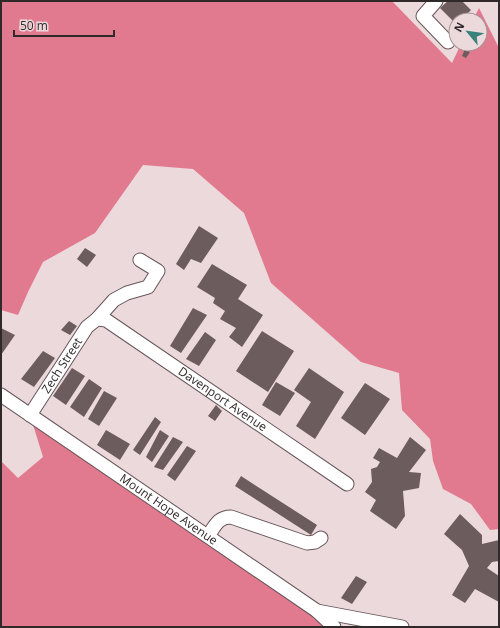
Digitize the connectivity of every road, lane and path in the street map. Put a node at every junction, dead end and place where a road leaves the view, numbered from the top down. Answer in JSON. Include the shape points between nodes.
{"nodes":[{"id":1,"x":436,"y":1,"type":"edge"},
{"id":2,"x":448,"y":42,"type":"dead end"},
{"id":3,"x":140,"y":260,"type":"dead end"},
{"id":4,"x":97,"y":319,"type":"junction"},
{"id":5,"x":1,"y":394,"type":"edge"},
{"id":6,"x":30,"y":415,"type":"junction"},
{"id":7,"x":347,"y":484,"type":"dead end"},
{"id":8,"x":208,"y":536,"type":"junction"},
{"id":9,"x":321,"y":538,"type":"dead end"},
{"id":10,"x":317,"y":611,"type":"junction"},
{"id":11,"x":334,"y":627,"type":"edge"},
{"id":12,"x":402,"y":627,"type":"edge"}],
"edges":[{"from":1,"to":2,"type":"street","via":[[423,16]]},
{"from":3,"to":4,"type":"street","name":"Zech Street","via":[[158,272],[148,288],[114,300]]},
{"from":4,"to":6,"type":"street","name":"Zech Street","via":[[87,326]]},
{"from":4,"to":7,"type":"street","name":"Davenport Avenue","via":[[106,320]]},
{"from":5,"to":6,"type":"street","name":"Mount Hope Avenue"},
{"from":6,"to":8,"type":"street","name":"Mount Hope Avenue"},
{"from":8,"to":9,"type":"street","via":[[220,519],[231,517],[307,543]]},
{"from":8,"to":10,"type":"street","name":"Mount Hope Avenue"},
{"from":10,"to":11,"type":"street","name":"Mount Hope Avenue"},
{"from":10,"to":12,"type":"street"}]}
